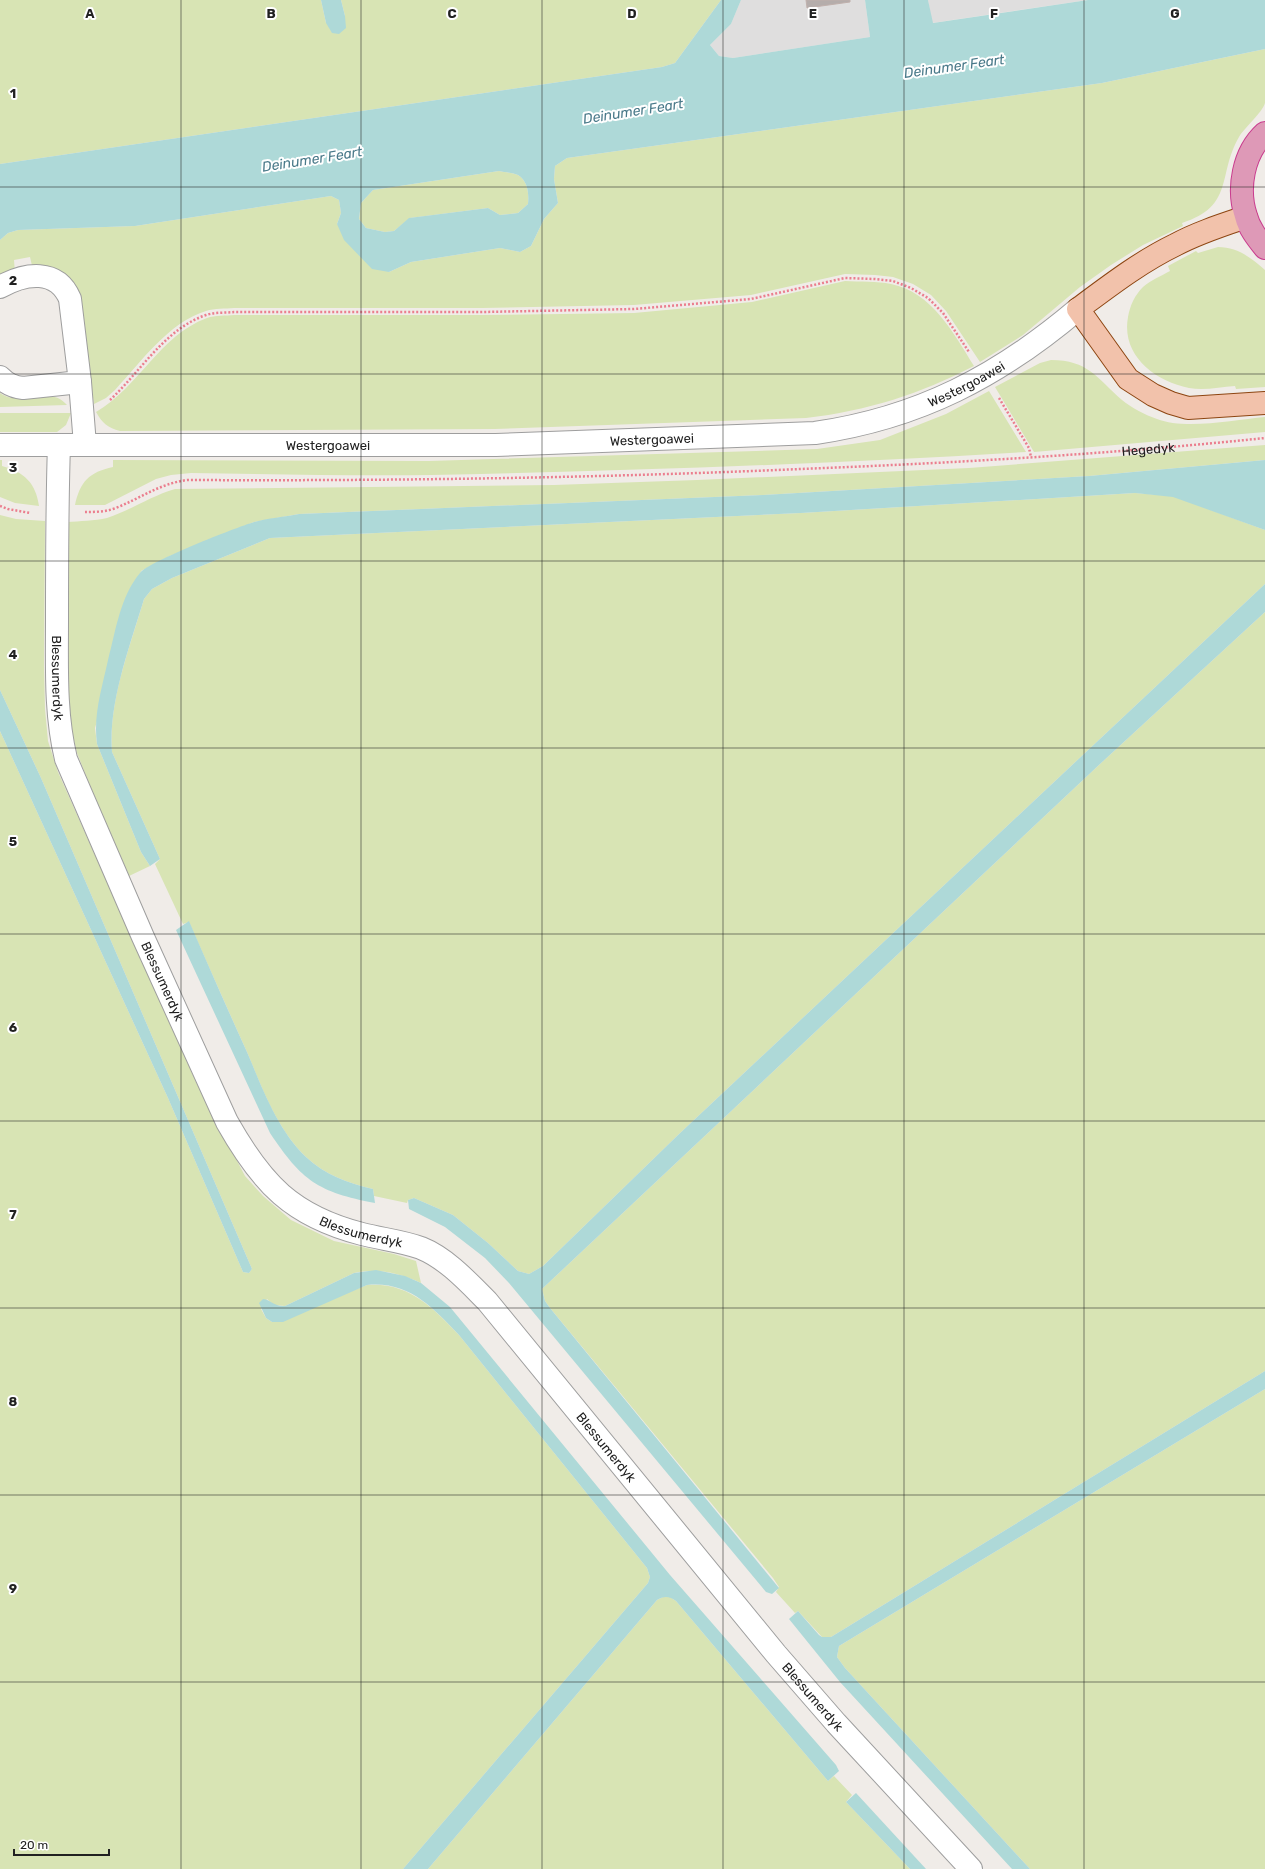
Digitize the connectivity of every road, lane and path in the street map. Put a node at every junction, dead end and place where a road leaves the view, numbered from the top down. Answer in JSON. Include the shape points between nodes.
{"nodes":[{"id":1,"x":1265,"y":133,"type":"edge"},
{"id":2,"x":1246,"y":217,"type":"junction"},
{"id":3,"x":1265,"y":248,"type":"edge"},
{"id":4,"x":0,"y":287,"type":"edge"},
{"id":5,"x":1078,"y":309,"type":"junction"},
{"id":6,"x":970,"y":354,"type":"dead end"},
{"id":7,"x":0,"y":377,"type":"edge"},
{"id":8,"x":80,"y":382,"type":"junction"},
{"id":9,"x":997,"y":396,"type":"dead end"},
{"id":10,"x":108,"y":401,"type":"dead end"},
{"id":11,"x":1265,"y":403,"type":"edge"},
{"id":12,"x":1265,"y":438,"type":"edge"},
{"id":13,"x":59,"y":445,"type":"junction"},
{"id":14,"x":84,"y":445,"type":"junction"},
{"id":15,"x":0,"y":446,"type":"edge"},
{"id":16,"x":1031,"y":457,"type":"junction"},
{"id":17,"x":57,"y":513,"type":"junction"},
{"id":18,"x":971,"y":1869,"type":"edge"}],
"edges":[{"from":1,"to":2,"type":"highway","via":[[1250,154],[1243,174],[1242,196]]},
{"from":2,"to":3,"type":"highway","via":[[1255,236]]},
{"from":2,"to":5,"type":"main road","name":"Westergoawei","via":[[1220,225],[1175,245],[1115,281]]},
{"from":4,"to":8,"type":"street","via":[[9,282],[44,276],[61,284],[70,299]]},
{"from":5,"to":11,"type":"main road","via":[[1128,379],[1153,395],[1188,408]]},
{"from":5,"to":14,"type":"street","name":"Westergoawei","via":[[1008,362],[968,385],[920,406],[872,422],[821,432],[496,445]]},
{"from":6,"to":10,"type":"path","via":[[943,313],[928,298],[893,281],[845,278],[751,299],[634,309],[208,314],[185,324],[170,336]]},
{"from":7,"to":8,"type":"street","via":[[7,384],[24,388]]},
{"from":8,"to":14,"type":"street"},
{"from":9,"to":16,"type":"path","via":[[1029,448]]},
{"from":12,"to":16,"type":"path","name":"Hegedyk"},
{"from":13,"to":14,"type":"street","name":"Westergoawei"},
{"from":13,"to":15,"type":"street","name":"Westergoawei"},
{"from":13,"to":17,"type":"street","name":"Blessumerdyk"},
{"from":16,"to":17,"type":"path","via":[[656,476],[436,480],[188,480],[160,486],[112,509]]},
{"from":17,"to":18,"type":"street","name":"Blessumerdyk","via":[[57,701],[66,759],[146,944],[227,1122],[242,1148],[274,1189],[310,1215],[332,1226],[422,1248],[468,1282],[487,1301],[776,1654]]}]}
